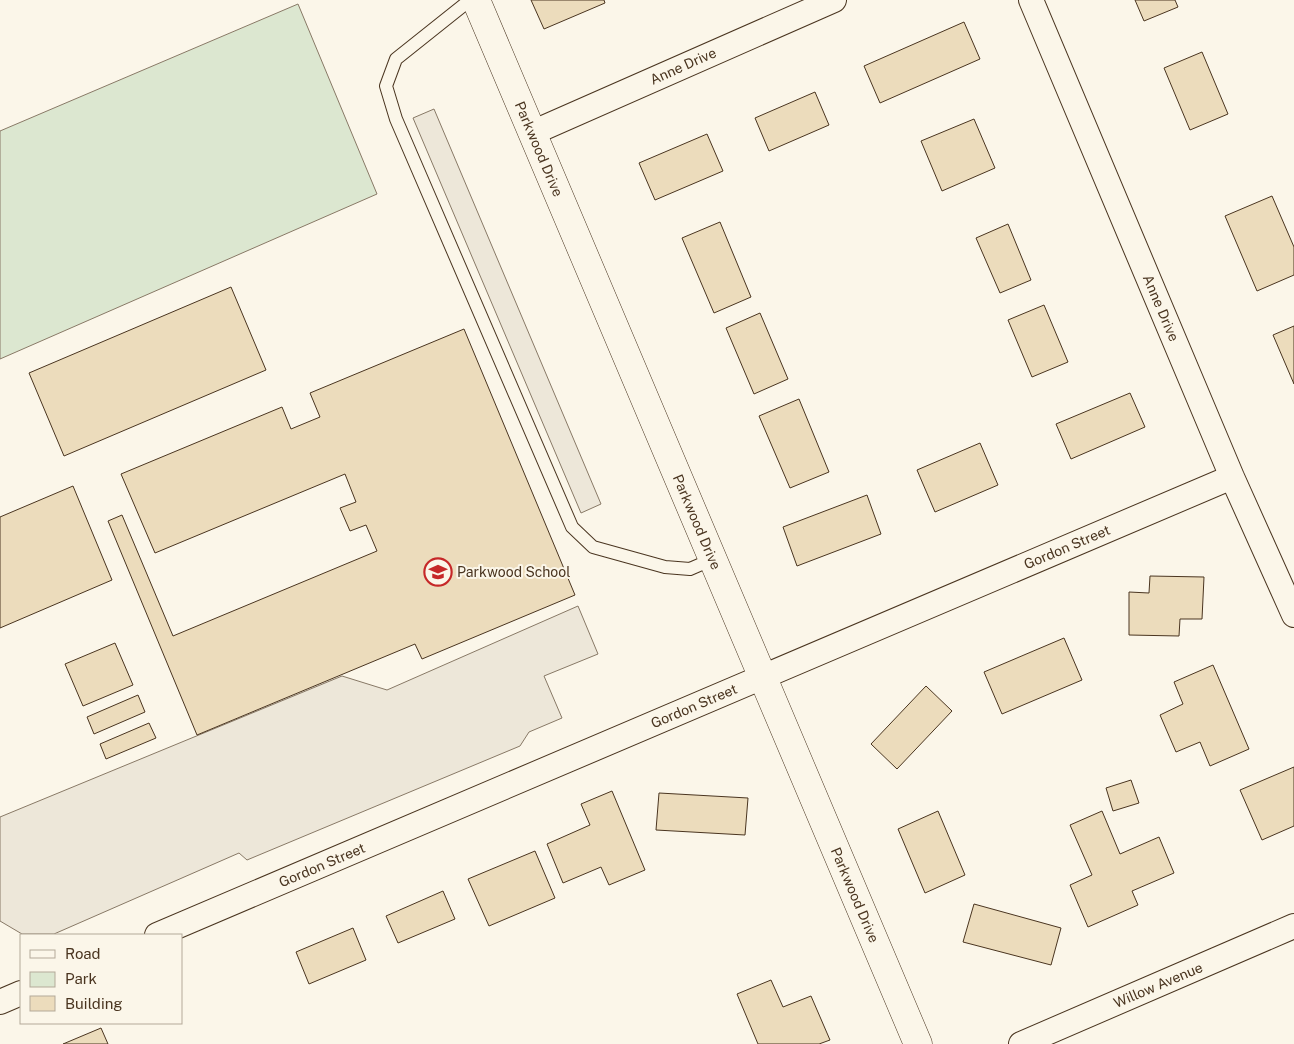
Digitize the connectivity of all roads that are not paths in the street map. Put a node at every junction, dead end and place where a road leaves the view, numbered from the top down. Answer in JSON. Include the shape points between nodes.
{"nodes":[{"id":1,"x":470,"y":0,"type":"edge"},
{"id":2,"x":476,"y":0,"type":"edge"},
{"id":3,"x":834,"y":0,"type":"edge"},
{"id":4,"x":1031,"y":0,"type":"edge"},
{"id":5,"x":532,"y":132,"type":"junction"},
{"id":6,"x":1232,"y":477,"type":"junction"},
{"id":7,"x":713,"y":559,"type":"junction"},
{"id":8,"x":1294,"y":615,"type":"edge"},
{"id":9,"x":763,"y":676,"type":"junction"},
{"id":10,"x":1294,"y":926,"type":"edge"},
{"id":11,"x":159,"y":934,"type":"edge"},
{"id":12,"x":20,"y":993,"type":"edge"},
{"id":13,"x":0,"y":1002,"type":"edge"},
{"id":14,"x":918,"y":1044,"type":"edge"},
{"id":15,"x":1021,"y":1044,"type":"edge"}],
"edges":[{"from":1,"to":7,"type":"lane","via":[[396,59],[386,86],[396,119],[568,518],[572,527],[593,547],[665,567],[690,568]]},
{"from":2,"to":5,"type":"street","name":"Parkwood Drive"},
{"from":3,"to":5,"type":"street","name":"Anne Drive"},
{"from":4,"to":6,"type":"street","name":"Anne Drive"},
{"from":5,"to":7,"type":"street","name":"Parkwood Drive"},
{"from":6,"to":8,"type":"street","name":"Anne Drive"},
{"from":6,"to":9,"type":"street","name":"Gordon Street"},
{"from":7,"to":9,"type":"street","name":"Parkwood Drive"},
{"from":9,"to":11,"type":"street","name":"Gordon Street"},
{"from":9,"to":14,"type":"street","name":"Parkwood Drive"},
{"from":10,"to":15,"type":"street","name":"Willow Avenue"},
{"from":12,"to":13,"type":"street"}]}
